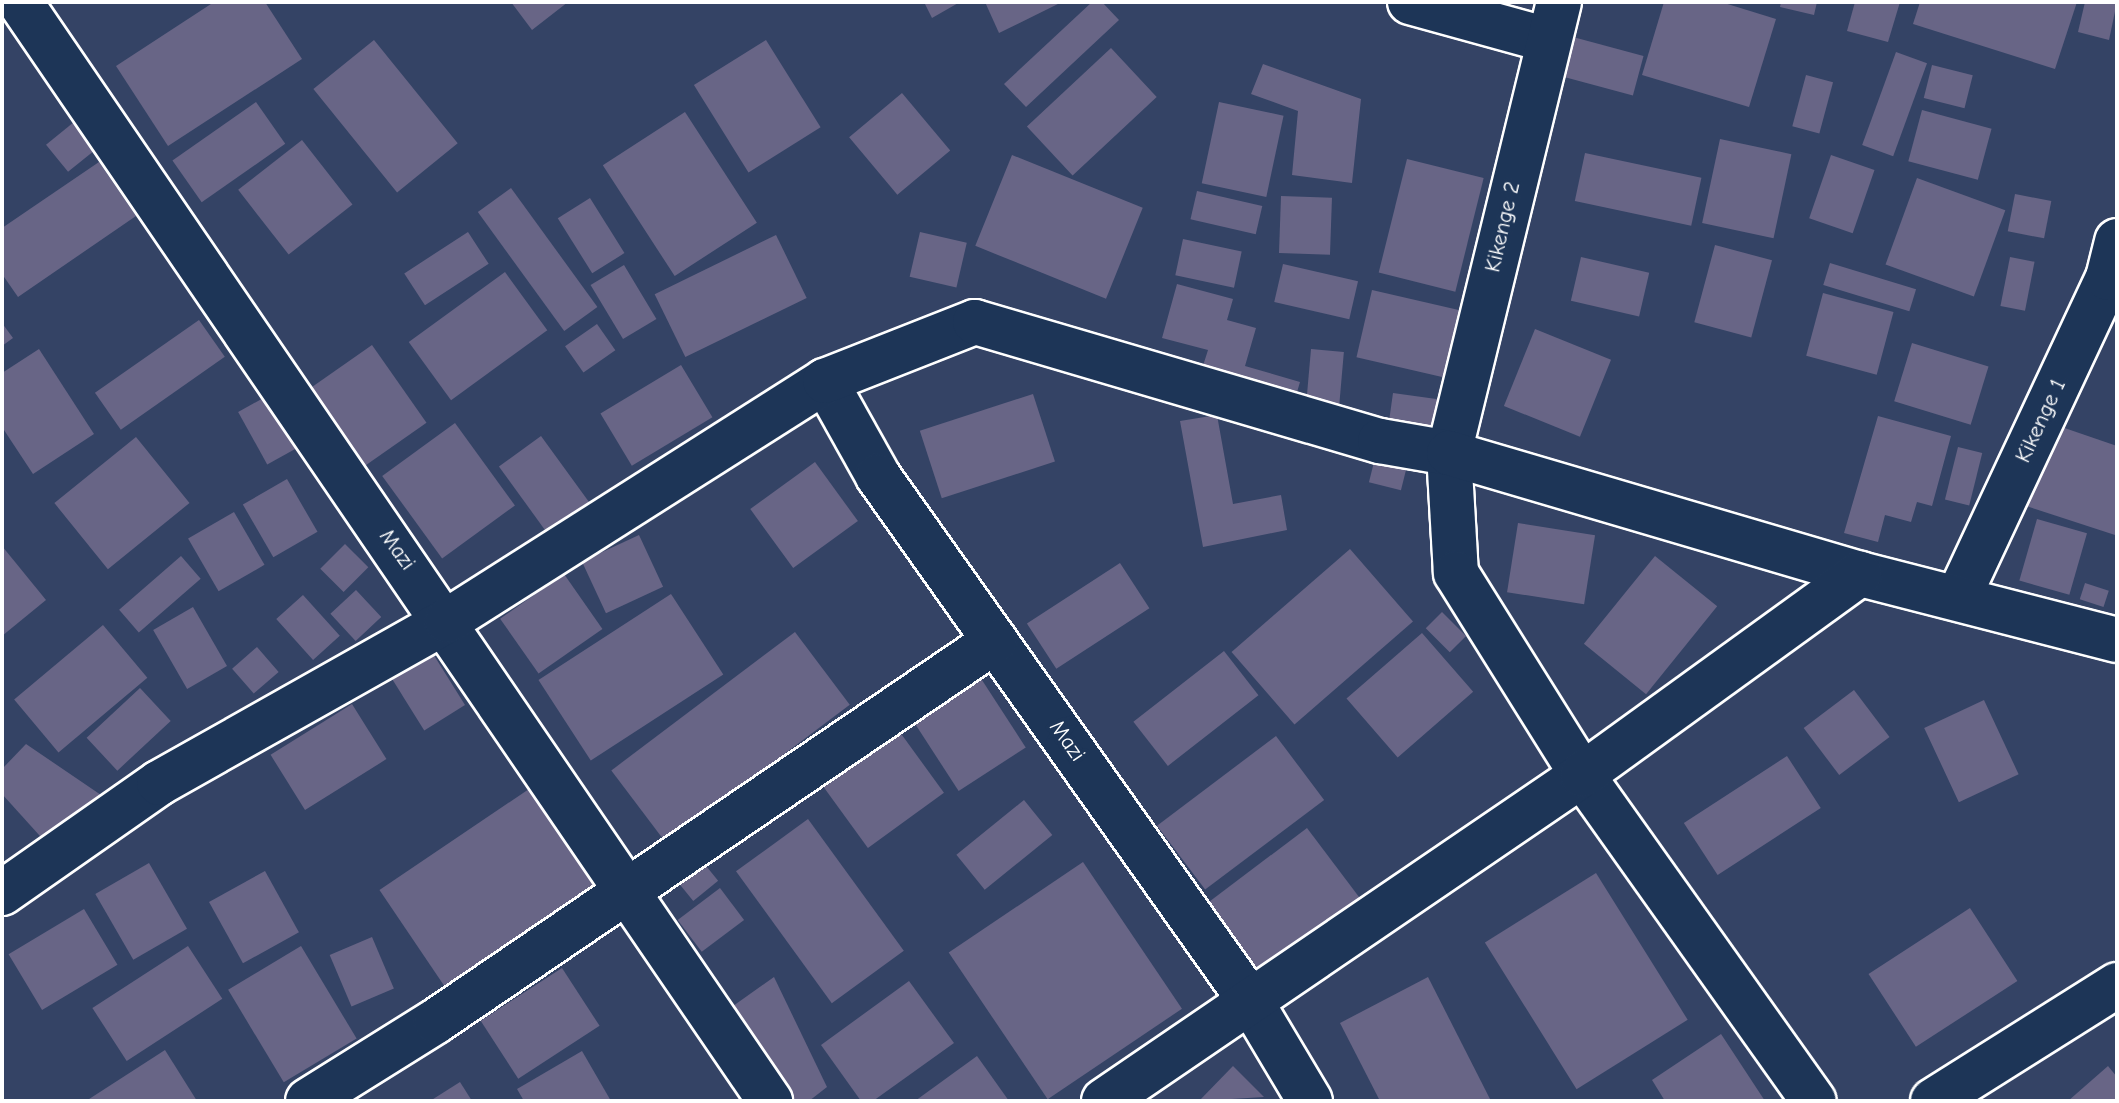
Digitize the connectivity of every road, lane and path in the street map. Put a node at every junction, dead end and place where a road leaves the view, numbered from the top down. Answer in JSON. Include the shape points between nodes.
{"nodes":[{"id":1,"x":20,"y":2,"type":"edge"},
{"id":2,"x":1410,"y":2,"type":"edge"},
{"id":3,"x":1553,"y":21,"type":"edge"},
{"id":4,"x":2114,"y":267,"type":"edge"},
{"id":5,"x":825,"y":381,"type":"junction"},
{"id":6,"x":1449,"y":453,"type":"junction"},
{"id":7,"x":1860,"y":574,"type":"junction"},
{"id":8,"x":1958,"y":598,"type":"junction"},
{"id":9,"x":447,"y":621,"type":"junction"},
{"id":10,"x":2117,"y":640,"type":"edge"},
{"id":11,"x":995,"y":641,"type":"junction"},
{"id":12,"x":1582,"y":775,"type":"junction"},
{"id":13,"x":628,"y":889,"type":"junction"},
{"id":14,"x":2,"y":893,"type":"edge"},
{"id":15,"x":2117,"y":985,"type":"edge"},
{"id":16,"x":1251,"y":1002,"type":"junction"},
{"id":17,"x":308,"y":1101,"type":"edge"},
{"id":18,"x":770,"y":1101,"type":"edge"},
{"id":19,"x":1104,"y":1101,"type":"edge"},
{"id":20,"x":1310,"y":1101,"type":"edge"},
{"id":21,"x":1814,"y":1101,"type":"edge"},
{"id":22,"x":1933,"y":1101,"type":"edge"}],
"edges":[{"from":1,"to":9,"type":"street","name":"Mazi","via":[[256,353]]},
{"from":2,"to":3,"type":"street"},
{"from":3,"to":6,"type":"street","name":"Kikenge 2"},
{"from":4,"to":8,"type":"street","name":"Kikenge 1"},
{"from":5,"to":6,"type":"street","via":[[975,322],[1380,441]]},
{"from":5,"to":9,"type":"street"},
{"from":5,"to":11,"type":"street","name":"Mazi","via":[[878,476]]},
{"from":6,"to":7,"type":"street"},
{"from":6,"to":12,"type":"street","name":"Kikenge 2","via":[[1456,573]]},
{"from":7,"to":8,"type":"street"},
{"from":7,"to":12,"type":"street"},
{"from":8,"to":10,"type":"street"},
{"from":9,"to":13,"type":"street","name":"Mazi"},
{"from":9,"to":14,"type":"street","via":[[159,783]]},
{"from":11,"to":13,"type":"street"},
{"from":11,"to":16,"type":"street","name":"Mazi"},
{"from":12,"to":16,"type":"street"},
{"from":12,"to":21,"type":"street","name":"Kikenge 2"},
{"from":13,"to":17,"type":"street","via":[[436,1021]]},
{"from":13,"to":18,"type":"street","name":"Mazi"},
{"from":15,"to":22,"type":"street"},
{"from":16,"to":19,"type":"street"},
{"from":16,"to":20,"type":"street","name":"Mazi"}]}
